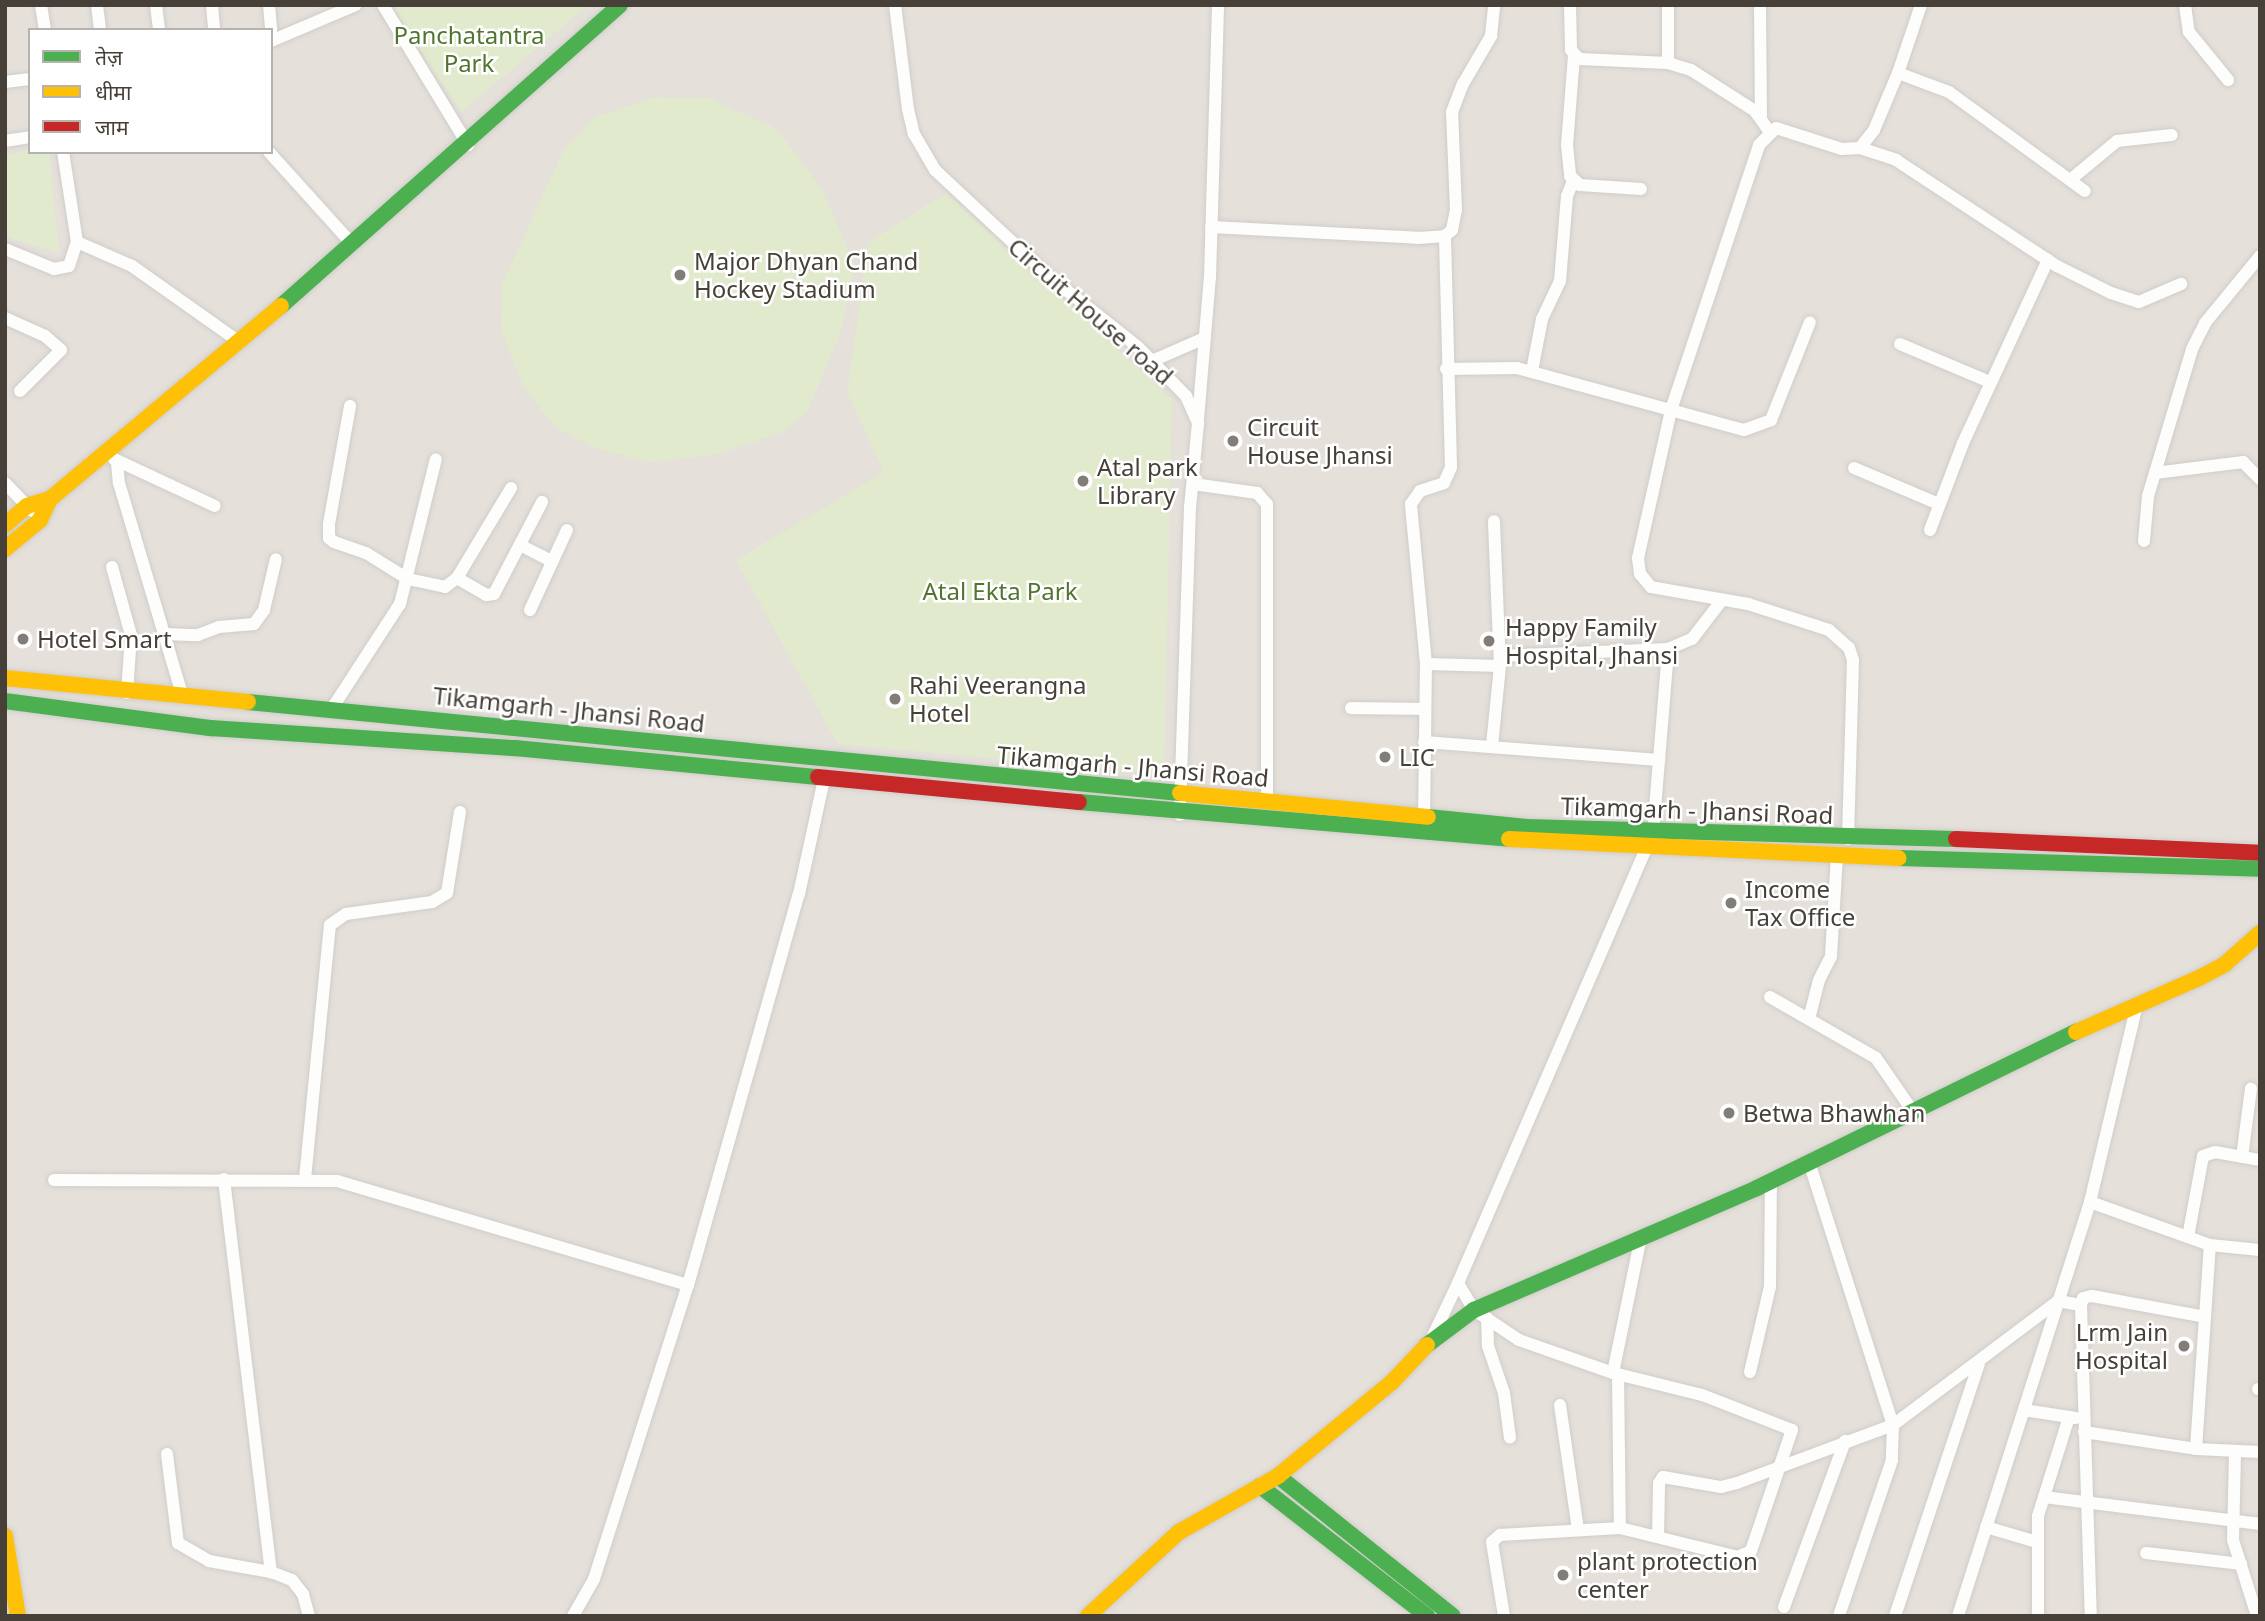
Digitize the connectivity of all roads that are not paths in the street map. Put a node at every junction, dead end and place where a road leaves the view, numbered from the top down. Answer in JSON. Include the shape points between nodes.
{"nodes":[{"id":1,"x":41,"y":5,"type":"edge"},
{"id":2,"x":97,"y":5,"type":"edge"},
{"id":3,"x":156,"y":5,"type":"edge"},
{"id":4,"x":212,"y":5,"type":"edge"},
{"id":5,"x":269,"y":5,"type":"edge"},
{"id":6,"x":356,"y":5,"type":"edge"},
{"id":7,"x":383,"y":5,"type":"edge"},
{"id":8,"x":620,"y":5,"type":"edge"},
{"id":9,"x":895,"y":5,"type":"edge"},
{"id":10,"x":1218,"y":5,"type":"edge"},
{"id":11,"x":1494,"y":5,"type":"edge"},
{"id":12,"x":1570,"y":5,"type":"edge"},
{"id":13,"x":1668,"y":5,"type":"edge"},
{"id":14,"x":1760,"y":5,"type":"edge"},
{"id":15,"x":1921,"y":5,"type":"edge"},
{"id":16,"x":2185,"y":5,"type":"edge"},
{"id":17,"x":45,"y":28,"type":"edge"},
{"id":18,"x":100,"y":28,"type":"edge"},
{"id":19,"x":159,"y":28,"type":"edge"},
{"id":20,"x":214,"y":28,"type":"edge"},
{"id":21,"x":271,"y":28,"type":"edge"},
{"id":22,"x":273,"y":41,"type":"edge"},
{"id":23,"x":1574,"y":56,"type":"junction"},
{"id":24,"x":1668,"y":63,"type":"junction"},
{"id":25,"x":1898,"y":73,"type":"junction"},
{"id":26,"x":28,"y":79,"type":"edge"},
{"id":27,"x":2228,"y":80,"type":"dead end"},
{"id":28,"x":5,"y":82,"type":"edge"},
{"id":29,"x":1761,"y":117,"type":"junction"},
{"id":30,"x":1769,"y":131,"type":"junction"},
{"id":31,"x":2172,"y":135,"type":"dead end"},
{"id":32,"x":28,"y":136,"type":"edge"},
{"id":33,"x":5,"y":141,"type":"edge"},
{"id":34,"x":468,"y":145,"type":"junction"},
{"id":35,"x":1860,"y":148,"type":"junction"},
{"id":36,"x":63,"y":154,"type":"edge"},
{"id":37,"x":271,"y":154,"type":"edge"},
{"id":38,"x":2070,"y":180,"type":"junction"},
{"id":39,"x":1573,"y":181,"type":"junction"},
{"id":40,"x":1641,"y":189,"type":"dead end"},
{"id":41,"x":2085,"y":191,"type":"dead end"},
{"id":42,"x":1212,"y":227,"type":"junction"},
{"id":43,"x":1446,"y":236,"type":"junction"},
{"id":44,"x":77,"y":242,"type":"junction"},
{"id":45,"x":353,"y":245,"type":"junction"},
{"id":46,"x":5,"y":249,"type":"edge"},
{"id":47,"x":2260,"y":256,"type":"edge"},
{"id":48,"x":2048,"y":260,"type":"junction"},
{"id":49,"x":2181,"y":284,"type":"dead end"},
{"id":50,"x":5,"y":318,"type":"edge"},
{"id":51,"x":1810,"y":322,"type":"dead end"},
{"id":52,"x":1205,"y":338,"type":"junction"},
{"id":53,"x":238,"y":341,"type":"junction"},
{"id":54,"x":1900,"y":344,"type":"dead end"},
{"id":55,"x":1152,"y":360,"type":"junction"},
{"id":56,"x":1446,"y":369,"type":"junction"},
{"id":57,"x":1532,"y":371,"type":"junction"},
{"id":58,"x":1990,"y":382,"type":"junction"},
{"id":59,"x":20,"y":391,"type":"dead end"},
{"id":60,"x":350,"y":406,"type":"dead end"},
{"id":61,"x":1671,"y":410,"type":"junction"},
{"id":62,"x":1198,"y":423,"type":"junction"},
{"id":63,"x":112,"y":456,"type":"junction"},
{"id":64,"x":436,"y":459,"type":"dead end"},
{"id":65,"x":1854,"y":468,"type":"dead end"},
{"id":66,"x":2155,"y":473,"type":"junction"},
{"id":67,"x":2260,"y":479,"type":"edge"},
{"id":68,"x":5,"y":483,"type":"edge"},
{"id":69,"x":1192,"y":484,"type":"junction"},
{"id":70,"x":511,"y":488,"type":"dead end"},
{"id":71,"x":50,"y":499,"type":"junction"},
{"id":72,"x":542,"y":502,"type":"dead end"},
{"id":73,"x":1939,"y":504,"type":"junction"},
{"id":74,"x":27,"y":506,"type":"junction"},
{"id":75,"x":215,"y":506,"type":"dead end"},
{"id":76,"x":40,"y":520,"type":"junction"},
{"id":77,"x":1494,"y":521,"type":"dead end"},
{"id":78,"x":5,"y":525,"type":"edge"},
{"id":79,"x":567,"y":530,"type":"dead end"},
{"id":80,"x":1930,"y":530,"type":"dead end"},
{"id":81,"x":2144,"y":541,"type":"dead end"},
{"id":82,"x":520,"y":545,"type":"junction"},
{"id":83,"x":5,"y":549,"type":"edge"},
{"id":84,"x":276,"y":559,"type":"dead end"},
{"id":85,"x":552,"y":561,"type":"junction"},
{"id":86,"x":112,"y":568,"type":"dead end"},
{"id":87,"x":457,"y":578,"type":"junction"},
{"id":88,"x":408,"y":579,"type":"junction"},
{"id":89,"x":1722,"y":600,"type":"junction"},
{"id":90,"x":530,"y":610,"type":"dead end"},
{"id":91,"x":165,"y":634,"type":"junction"},
{"id":92,"x":1668,"y":649,"type":"junction"},
{"id":93,"x":1500,"y":661,"type":"junction"},
{"id":94,"x":1426,"y":664,"type":"junction"},
{"id":95,"x":5,"y":678,"type":"edge"},
{"id":96,"x":127,"y":693,"type":"junction"},
{"id":97,"x":182,"y":694,"type":"junction"},
{"id":98,"x":5,"y":701,"type":"edge"},
{"id":99,"x":333,"y":707,"type":"junction"},
{"id":100,"x":1351,"y":708,"type":"dead end"},
{"id":101,"x":1425,"y":709,"type":"junction"},
{"id":102,"x":1424,"y":742,"type":"junction"},
{"id":103,"x":1492,"y":746,"type":"junction"},
{"id":104,"x":716,"y":747,"type":"junction"},
{"id":105,"x":1659,"y":760,"type":"junction"},
{"id":106,"x":714,"y":770,"type":"junction"},
{"id":107,"x":824,"y":779,"type":"junction"},
{"id":108,"x":1181,"y":791,"type":"junction"},
{"id":109,"x":1268,"y":801,"type":"junction"},
{"id":110,"x":460,"y":812,"type":"dead end"},
{"id":111,"x":1180,"y":815,"type":"junction"},
{"id":112,"x":1424,"y":818,"type":"junction"},
{"id":113,"x":1424,"y":835,"type":"junction"},
{"id":114,"x":1848,"y":839,"type":"junction"},
{"id":115,"x":1881,"y":839,"type":"junction"},
{"id":116,"x":1650,"y":840,"type":"junction"},
{"id":117,"x":2132,"y":845,"type":"junction"},
{"id":118,"x":2260,"y":853,"type":"edge"},
{"id":119,"x":1837,"y":856,"type":"junction"},
{"id":120,"x":1882,"y":858,"type":"junction"},
{"id":121,"x":2131,"y":863,"type":"junction"},
{"id":122,"x":2260,"y":869,"type":"edge"},
{"id":123,"x":2260,"y":933,"type":"edge"},
{"id":124,"x":1770,"y":997,"type":"dead end"},
{"id":125,"x":2137,"y":1004,"type":"junction"},
{"id":126,"x":1809,"y":1019,"type":"junction"},
{"id":127,"x":2251,"y":1089,"type":"dead end"},
{"id":128,"x":1912,"y":1110,"type":"junction"},
{"id":129,"x":2242,"y":1157,"type":"junction"},
{"id":130,"x":2260,"y":1160,"type":"edge"},
{"id":131,"x":1809,"y":1162,"type":"junction"},
{"id":132,"x":224,"y":1179,"type":"junction"},
{"id":133,"x":305,"y":1179,"type":"junction"},
{"id":134,"x":54,"y":1180,"type":"dead end"},
{"id":135,"x":1771,"y":1181,"type":"junction"},
{"id":136,"x":2090,"y":1202,"type":"junction"},
{"id":137,"x":2188,"y":1237,"type":"junction"},
{"id":138,"x":1640,"y":1241,"type":"junction"},
{"id":139,"x":2210,"y":1245,"type":"junction"},
{"id":140,"x":2260,"y":1250,"type":"edge"},
{"id":141,"x":1458,"y":1283,"type":"junction"},
{"id":142,"x":688,"y":1284,"type":"junction"},
{"id":143,"x":2058,"y":1301,"type":"junction"},
{"id":144,"x":2081,"y":1305,"type":"junction"},
{"id":145,"x":1481,"y":1314,"type":"junction"},
{"id":146,"x":2205,"y":1317,"type":"junction"},
{"id":147,"x":1430,"y":1342,"type":"junction"},
{"id":148,"x":1979,"y":1363,"type":"junction"},
{"id":149,"x":1750,"y":1372,"type":"dead end"},
{"id":150,"x":1616,"y":1374,"type":"junction"},
{"id":151,"x":1560,"y":1405,"type":"dead end"},
{"id":152,"x":2024,"y":1410,"type":"junction"},
{"id":153,"x":2069,"y":1417,"type":"junction"},
{"id":154,"x":1893,"y":1425,"type":"junction"},
{"id":155,"x":2084,"y":1425,"type":"junction"},
{"id":156,"x":1510,"y":1438,"type":"dead end"},
{"id":157,"x":1845,"y":1441,"type":"junction"},
{"id":158,"x":2196,"y":1449,"type":"junction"},
{"id":159,"x":2260,"y":1452,"type":"edge"},
{"id":160,"x":2235,"y":1453,"type":"junction"},
{"id":161,"x":167,"y":1454,"type":"dead end"},
{"id":162,"x":1779,"y":1467,"type":"junction"},
{"id":163,"x":1279,"y":1475,"type":"junction"},
{"id":164,"x":1260,"y":1486,"type":"junction"},
{"id":165,"x":2044,"y":1497,"type":"junction"},
{"id":166,"x":2085,"y":1502,"type":"junction"},
{"id":167,"x":2231,"y":1520,"type":"junction"},
{"id":168,"x":2260,"y":1524,"type":"edge"},
{"id":169,"x":1986,"y":1527,"type":"junction"},
{"id":170,"x":1620,"y":1528,"type":"junction"},
{"id":171,"x":1578,"y":1530,"type":"junction"},
{"id":172,"x":5,"y":1536,"type":"edge"},
{"id":173,"x":1658,"y":1537,"type":"junction"},
{"id":174,"x":2037,"y":1542,"type":"junction"},
{"id":175,"x":2146,"y":1553,"type":"dead end"},
{"id":176,"x":2241,"y":1564,"type":"junction"},
{"id":177,"x":271,"y":1572,"type":"junction"},
{"id":178,"x":1784,"y":1607,"type":"dead end"},
{"id":179,"x":1840,"y":1613,"type":"dead end"},
{"id":180,"x":18,"y":1616,"type":"edge"},
{"id":181,"x":309,"y":1616,"type":"edge"},
{"id":182,"x":573,"y":1616,"type":"edge"},
{"id":183,"x":1088,"y":1616,"type":"edge"},
{"id":184,"x":1427,"y":1616,"type":"edge"},
{"id":185,"x":1453,"y":1616,"type":"edge"},
{"id":186,"x":1504,"y":1616,"type":"edge"},
{"id":187,"x":1895,"y":1616,"type":"edge"},
{"id":188,"x":1958,"y":1616,"type":"edge"},
{"id":189,"x":2039,"y":1616,"type":"edge"},
{"id":190,"x":2091,"y":1616,"type":"edge"},
{"id":191,"x":2257,"y":1616,"type":"edge"}],
"edges":[{"from":1,"to":17,"type":"street"},
{"from":2,"to":18,"type":"street"},
{"from":3,"to":19,"type":"street"},
{"from":4,"to":20,"type":"street"},
{"from":5,"to":21,"type":"street"},
{"from":6,"to":22,"type":"street"},
{"from":7,"to":34,"type":"street"},
{"from":8,"to":34,"type":"street"},
{"from":9,"to":55,"type":"street","name":"Circuit House road","via":[[914,134],[935,170],[1051,278]]},
{"from":10,"to":42,"type":"street"},
{"from":11,"to":43,"type":"street","via":[[1491,36],[1452,112],[1456,210]]},
{"from":12,"to":23,"type":"street"},
{"from":13,"to":24,"type":"street"},
{"from":14,"to":29,"type":"street"},
{"from":15,"to":25,"type":"street"},
{"from":16,"to":27,"type":"street","via":[[2189,33]]},
{"from":23,"to":24,"type":"street","via":[[1588,61]]},
{"from":23,"to":39,"type":"street","via":[[1567,145]]},
{"from":24,"to":29,"type":"street","via":[[1691,70]]},
{"from":25,"to":35,"type":"street","via":[[1874,130]]},
{"from":25,"to":38,"type":"street","via":[[1949,92]]},
{"from":26,"to":28,"type":"street"},
{"from":29,"to":30,"type":"street"},
{"from":30,"to":35,"type":"street","via":[[1784,129],[1842,149]]},
{"from":30,"to":61,"type":"street","via":[[1759,145]]},
{"from":31,"to":38,"type":"street","via":[[2117,141]]},
{"from":32,"to":33,"type":"street"},
{"from":34,"to":45,"type":"street"},
{"from":35,"to":48,"type":"street","via":[[1896,160]]},
{"from":36,"to":44,"type":"street"},
{"from":37,"to":45,"type":"street"},
{"from":38,"to":41,"type":"street"},
{"from":39,"to":40,"type":"street"},
{"from":39,"to":57,"type":"street","via":[[1567,196],[1560,281],[1542,319]]},
{"from":42,"to":43,"type":"street"},
{"from":42,"to":52,"type":"street"},
{"from":43,"to":56,"type":"street"},
{"from":44,"to":46,"type":"street","via":[[76,255],[62,269]]},
{"from":44,"to":53,"type":"street","via":[[132,266]]},
{"from":45,"to":53,"type":"street"},
{"from":47,"to":66,"type":"street","via":[[2205,323],[2192,349]]},
{"from":48,"to":49,"type":"street","via":[[2111,293],[2139,302]]},
{"from":48,"to":58,"type":"street"},
{"from":50,"to":59,"type":"street","via":[[46,336],[61,350]]},
{"from":51,"to":61,"type":"street","via":[[1771,420],[1744,430]]},
{"from":52,"to":55,"type":"street"},
{"from":52,"to":62,"type":"street"},
{"from":53,"to":63,"type":"street"},
{"from":54,"to":58,"type":"street"},
{"from":55,"to":62,"type":"street","name":"Circuit House road","via":[[1186,396]]},
{"from":56,"to":57,"type":"street","via":[[1499,366]]},
{"from":56,"to":94,"type":"street","via":[[1450,478],[1420,491],[1411,504]]},
{"from":57,"to":61,"type":"street"},
{"from":58,"to":73,"type":"street"},
{"from":60,"to":88,"type":"street","via":[[329,538],[366,553]]},
{"from":61,"to":89,"type":"street","via":[[1638,558],[1640,574],[1651,587]]},
{"from":62,"to":69,"type":"street"},
{"from":63,"to":71,"type":"street"},
{"from":63,"to":75,"type":"street"},
{"from":63,"to":91,"type":"street"},
{"from":64,"to":88,"type":"street"},
{"from":65,"to":73,"type":"street"},
{"from":66,"to":67,"type":"street","via":[[2243,462]]},
{"from":66,"to":81,"type":"street","via":[[2144,512]]},
{"from":68,"to":74,"type":"street"},
{"from":69,"to":108,"type":"street"},
{"from":69,"to":109,"type":"street","via":[[1257,493],[1268,504]]},
{"from":70,"to":87,"type":"street"},
{"from":71,"to":74,"type":"street"},
{"from":71,"to":76,"type":"street"},
{"from":72,"to":82,"type":"street"},
{"from":73,"to":80,"type":"street"},
{"from":74,"to":76,"type":"street"},
{"from":74,"to":78,"type":"street"},
{"from":76,"to":83,"type":"street"},
{"from":77,"to":93,"type":"street"},
{"from":79,"to":85,"type":"street"},
{"from":82,"to":85,"type":"street"},
{"from":82,"to":87,"type":"street","via":[[494,594],[486,595]]},
{"from":84,"to":91,"type":"street","via":[[264,610],[254,624],[219,627],[198,635]]},
{"from":85,"to":90,"type":"street"},
{"from":86,"to":96,"type":"street","via":[[131,635]]},
{"from":87,"to":88,"type":"street","via":[[439,588]]},
{"from":88,"to":99,"type":"street","via":[[391,620]]},
{"from":89,"to":92,"type":"street","via":[[1692,639]]},
{"from":89,"to":114,"type":"street","via":[[1829,630],[1849,648],[1853,660]]},
{"from":91,"to":97,"type":"street"},
{"from":92,"to":93,"type":"street"},
{"from":92,"to":105,"type":"street"},
{"from":93,"to":94,"type":"street"},
{"from":93,"to":103,"type":"street"},
{"from":94,"to":101,"type":"street"},
{"from":95,"to":96,"type":"street","name":"Tikamgarh - Jhansi Road"},
{"from":96,"to":97,"type":"street","name":"Tikamgarh - Jhansi Road"},
{"from":97,"to":99,"type":"street","name":"Tikamgarh - Jhansi Road"},
{"from":98,"to":106,"type":"street","name":"Tikamgarh - Jhansi Road","via":[[211,728],[515,748]]},
{"from":99,"to":104,"type":"street","name":"Tikamgarh - Jhansi Road"},
{"from":100,"to":101,"type":"street"},
{"from":101,"to":102,"type":"street"},
{"from":102,"to":103,"type":"street"},
{"from":102,"to":112,"type":"street"},
{"from":103,"to":105,"type":"street"},
{"from":104,"to":106,"type":"street"},
{"from":104,"to":108,"type":"street","name":"Tikamgarh - Jhansi Road"},
{"from":105,"to":116,"type":"street"},
{"from":106,"to":107,"type":"street","name":"Tikamgarh - Jhansi Road"},
{"from":107,"to":111,"type":"street","name":"Tikamgarh - Jhansi Road"},
{"from":107,"to":142,"type":"street","via":[[799,894]]},
{"from":108,"to":109,"type":"street","name":"Tikamgarh - Jhansi Road"},
{"from":108,"to":111,"type":"street"},
{"from":109,"to":112,"type":"street","name":"Tikamgarh - Jhansi Road"},
{"from":110,"to":133,"type":"street","via":[[447,893],[432,902],[346,914],[330,925]]},
{"from":111,"to":113,"type":"street","name":"Tikamgarh - Jhansi Road"},
{"from":112,"to":113,"type":"street"},
{"from":112,"to":116,"type":"street","name":"Tikamgarh - Jhansi Road"},
{"from":113,"to":116,"type":"street","name":"Tikamgarh - Jhansi Road"},
{"from":114,"to":115,"type":"street","name":"Tikamgarh - Jhansi Road"},
{"from":114,"to":116,"type":"street","name":"Tikamgarh - Jhansi Road"},
{"from":115,"to":117,"type":"street","name":"Tikamgarh - Jhansi Road"},
{"from":115,"to":120,"type":"street"},
{"from":116,"to":119,"type":"street","name":"Tikamgarh - Jhansi Road"},
{"from":116,"to":141,"type":"street"},
{"from":117,"to":118,"type":"street","name":"Tikamgarh - Jhansi Road"},
{"from":117,"to":121,"type":"street"},
{"from":119,"to":120,"type":"street","name":"Tikamgarh - Jhansi Road"},
{"from":119,"to":126,"type":"street","via":[[1831,956]]},
{"from":120,"to":121,"type":"street","name":"Tikamgarh - Jhansi Road"},
{"from":121,"to":122,"type":"street","name":"Tikamgarh - Jhansi Road"},
{"from":123,"to":125,"type":"street","via":[[2225,964]]},
{"from":124,"to":126,"type":"street"},
{"from":125,"to":128,"type":"street"},
{"from":125,"to":136,"type":"street"},
{"from":126,"to":128,"type":"street","via":[[1876,1058]]},
{"from":127,"to":129,"type":"street"},
{"from":128,"to":131,"type":"street"},
{"from":129,"to":130,"type":"street"},
{"from":129,"to":137,"type":"street","via":[[2215,1152],[2203,1156]]},
{"from":131,"to":135,"type":"street"},
{"from":131,"to":154,"type":"street"},
{"from":132,"to":133,"type":"street"},
{"from":132,"to":134,"type":"street"},
{"from":132,"to":177,"type":"street"},
{"from":133,"to":142,"type":"street","via":[[384,1192]]},
{"from":135,"to":138,"type":"street"},
{"from":135,"to":149,"type":"street","via":[[1771,1276]]},
{"from":136,"to":137,"type":"street"},
{"from":136,"to":143,"type":"street"},
{"from":137,"to":139,"type":"street"},
{"from":138,"to":145,"type":"street"},
{"from":138,"to":150,"type":"street"},
{"from":139,"to":140,"type":"street"},
{"from":139,"to":146,"type":"street"},
{"from":141,"to":145,"type":"street"},
{"from":141,"to":147,"type":"street"},
{"from":142,"to":182,"type":"street","via":[[599,1566]]},
{"from":143,"to":144,"type":"street"},
{"from":143,"to":148,"type":"street"},
{"from":143,"to":152,"type":"street"},
{"from":144,"to":146,"type":"street","via":[[2083,1298],[2092,1296]]},
{"from":144,"to":155,"type":"street"},
{"from":145,"to":147,"type":"street"},
{"from":145,"to":150,"type":"street","via":[[1519,1340]]},
{"from":145,"to":156,"type":"street","via":[[1504,1393]]},
{"from":146,"to":158,"type":"street"},
{"from":147,"to":163,"type":"street","via":[[1392,1382]]},
{"from":148,"to":154,"type":"street"},
{"from":148,"to":187,"type":"street"},
{"from":150,"to":162,"type":"street","via":[[1702,1395],[1790,1427],[1792,1435]]},
{"from":150,"to":170,"type":"street"},
{"from":151,"to":171,"type":"street"},
{"from":152,"to":153,"type":"street"},
{"from":152,"to":169,"type":"street"},
{"from":153,"to":155,"type":"street"},
{"from":153,"to":165,"type":"street"},
{"from":154,"to":157,"type":"street"},
{"from":154,"to":179,"type":"street","via":[[1892,1460]]},
{"from":155,"to":158,"type":"street"},
{"from":155,"to":166,"type":"street"},
{"from":157,"to":162,"type":"street"},
{"from":157,"to":178,"type":"street"},
{"from":158,"to":160,"type":"street"},
{"from":159,"to":160,"type":"street"},
{"from":160,"to":167,"type":"street"},
{"from":161,"to":177,"type":"street","via":[[178,1544],[209,1561]]},
{"from":162,"to":173,"type":"street","via":[[1721,1487],[1663,1477]]},
{"from":162,"to":173,"type":"street","via":[[1749,1555],[1738,1557]]},
{"from":163,"to":164,"type":"street"},
{"from":163,"to":185,"type":"street"},
{"from":164,"to":183,"type":"street","via":[[1179,1532]]},
{"from":164,"to":184,"type":"street"},
{"from":165,"to":166,"type":"street"},
{"from":165,"to":174,"type":"street"},
{"from":166,"to":167,"type":"street"},
{"from":166,"to":190,"type":"street"},
{"from":167,"to":168,"type":"street"},
{"from":167,"to":176,"type":"street"},
{"from":169,"to":174,"type":"street"},
{"from":169,"to":188,"type":"street"},
{"from":170,"to":171,"type":"street"},
{"from":170,"to":173,"type":"street"},
{"from":171,"to":186,"type":"street","via":[[1493,1538]]},
{"from":172,"to":180,"type":"street"},
{"from":174,"to":189,"type":"street"},
{"from":175,"to":176,"type":"street"},
{"from":176,"to":191,"type":"street"},
{"from":177,"to":181,"type":"street","via":[[292,1580],[303,1594]]}]}
